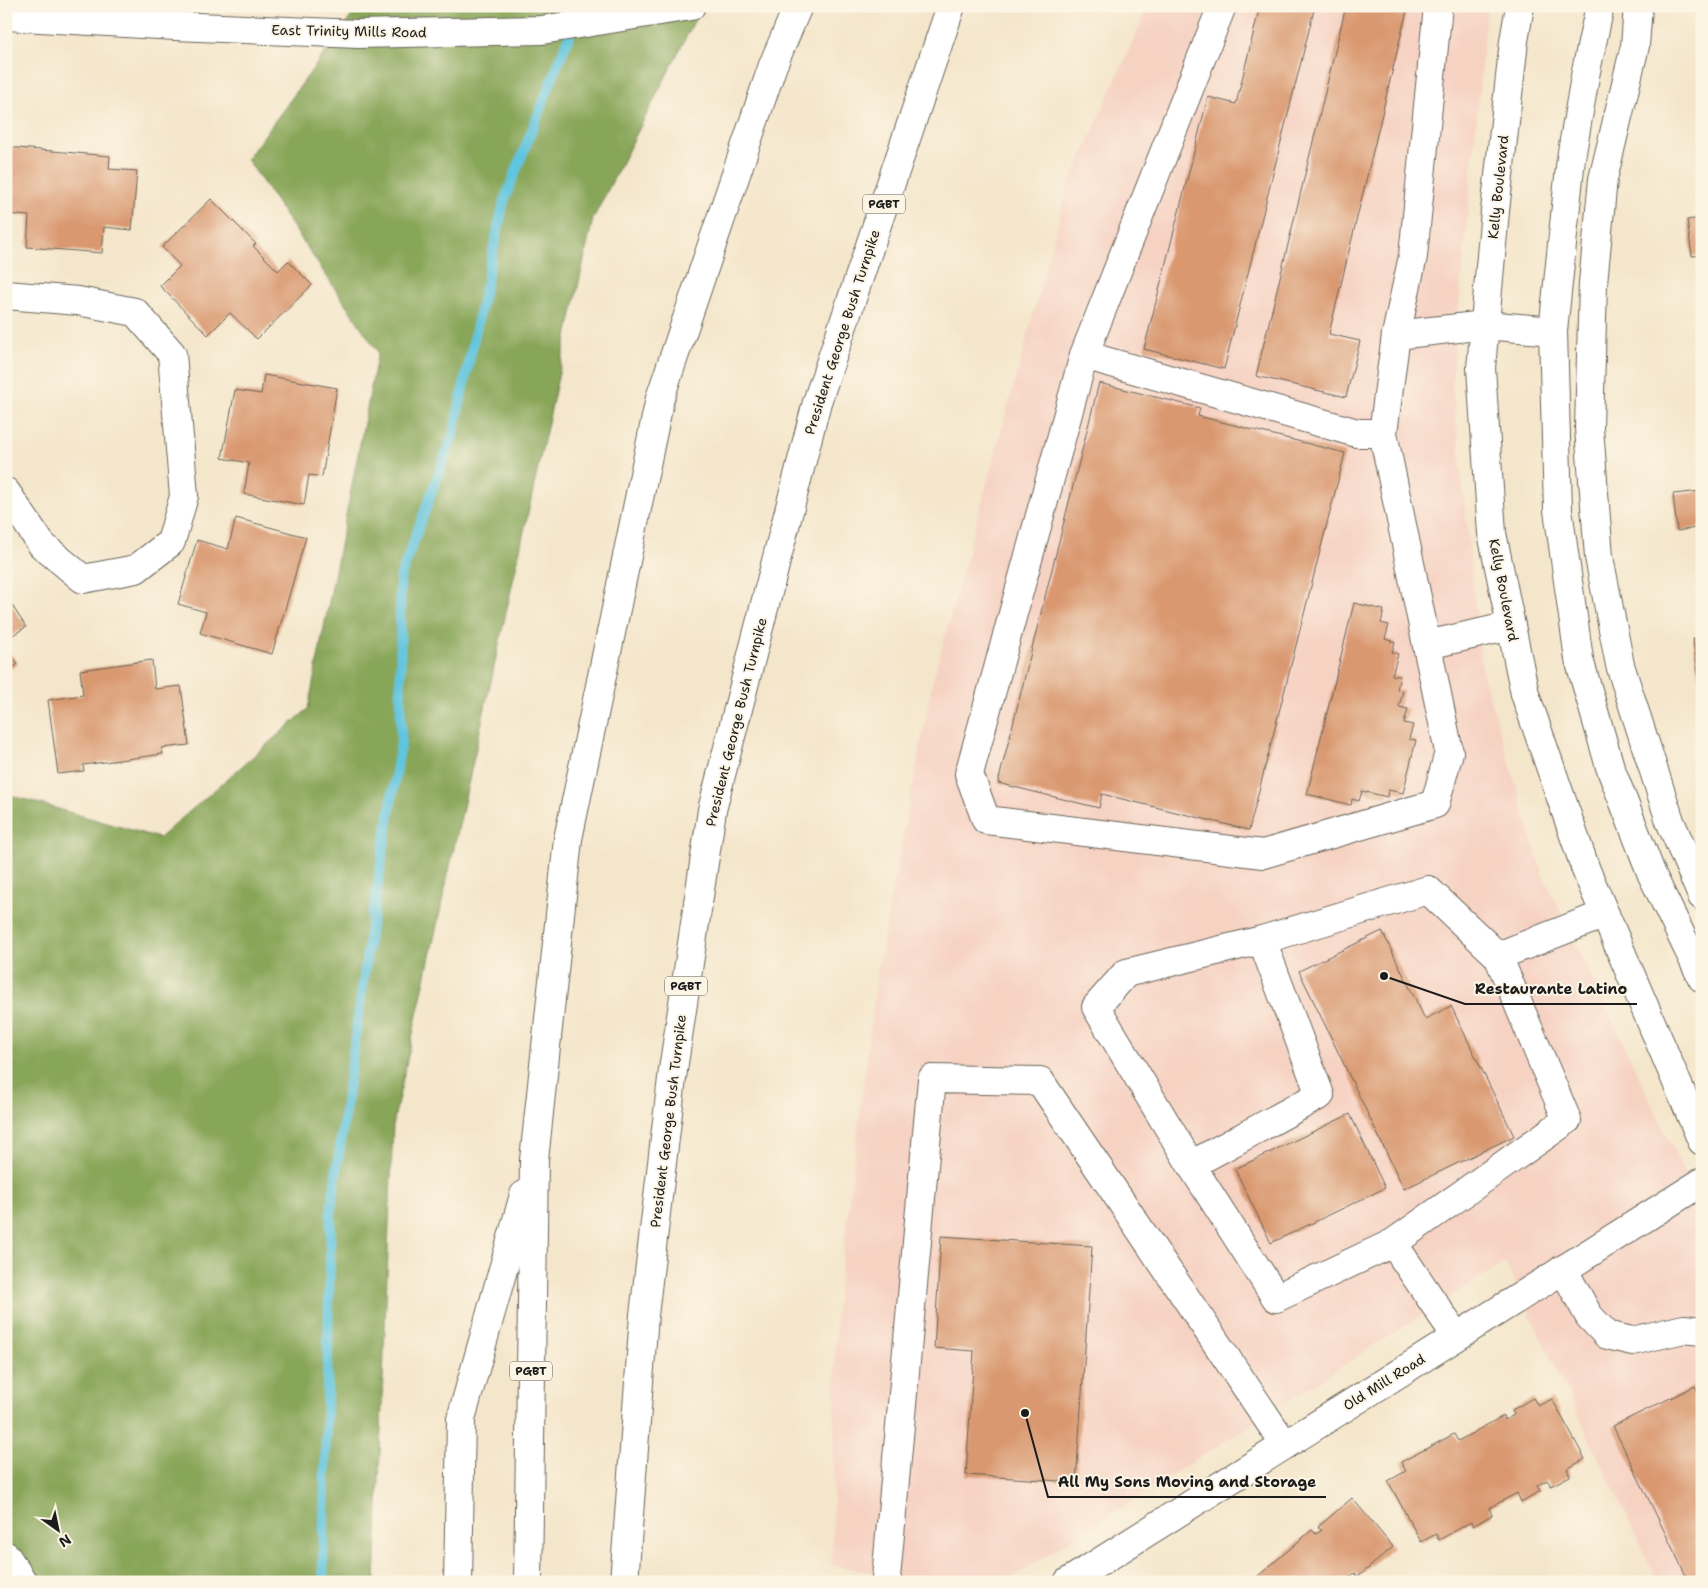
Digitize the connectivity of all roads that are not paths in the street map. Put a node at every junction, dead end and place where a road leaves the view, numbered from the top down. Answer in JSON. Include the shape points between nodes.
{"nodes":[{"id":1,"x":691,"y":6,"type":"edge"},
{"id":2,"x":798,"y":6,"type":"edge"},
{"id":3,"x":951,"y":6,"type":"edge"},
{"id":4,"x":1222,"y":6,"type":"edge"},
{"id":5,"x":1438,"y":6,"type":"edge"},
{"id":6,"x":1520,"y":6,"type":"edge"},
{"id":7,"x":1600,"y":6,"type":"edge"},
{"id":8,"x":1638,"y":6,"type":"edge"},
{"id":9,"x":6,"y":16,"type":"edge"},
{"id":10,"x":6,"y":295,"type":"edge"},
{"id":11,"x":1485,"y":325,"type":"junction"},
{"id":12,"x":1553,"y":331,"type":"junction"},
{"id":13,"x":1396,"y":335,"type":"junction"},
{"id":14,"x":1084,"y":356,"type":"junction"},
{"id":15,"x":1384,"y":432,"type":"junction"},
{"id":16,"x":6,"y":492,"type":"edge"},
{"id":17,"x":1511,"y":626,"type":"junction"},
{"id":18,"x":1427,"y":645,"type":"junction"},
{"id":19,"x":1702,"y":896,"type":"edge"},
{"id":20,"x":1605,"y":914,"type":"junction"},
{"id":21,"x":1262,"y":940,"type":"junction"},
{"id":22,"x":1498,"y":956,"type":"junction"},
{"id":23,"x":1702,"y":978,"type":"edge"},
{"id":24,"x":1702,"y":1141,"type":"edge"},
{"id":25,"x":534,"y":1160,"type":"junction"},
{"id":26,"x":1191,"y":1165,"type":"junction"},
{"id":27,"x":1702,"y":1182,"type":"edge"},
{"id":28,"x":1393,"y":1244,"type":"junction"},
{"id":29,"x":1563,"y":1269,"type":"junction"},
{"id":30,"x":1702,"y":1332,"type":"edge"},
{"id":31,"x":1456,"y":1336,"type":"junction"},
{"id":32,"x":1285,"y":1445,"type":"junction"},
{"id":33,"x":6,"y":1556,"type":"edge"},
{"id":34,"x":23,"y":1582,"type":"edge"},
{"id":35,"x":458,"y":1582,"type":"edge"},
{"id":36,"x":528,"y":1582,"type":"edge"},
{"id":37,"x":624,"y":1582,"type":"edge"},
{"id":38,"x":888,"y":1582,"type":"edge"},
{"id":39,"x":1068,"y":1582,"type":"edge"}],
"edges":[{"from":1,"to":9,"type":"main road","name":"East Trinity Mills Road","via":[[542,30],[358,34]]},
{"from":2,"to":25,"type":"main road","number":"PGBT","via":[[773,65],[660,398],[568,839]]},
{"from":3,"to":37,"type":"main road","name":"President George Bush Turnpike","number":"PGBT","via":[[817,402],[712,810],[673,1070],[644,1315]]},
{"from":4,"to":14,"type":"main road"},
{"from":5,"to":13,"type":"main road","via":[[1413,256]]},
{"from":6,"to":11,"type":"main road","name":"Kelly Boulevard"},
{"from":7,"to":12,"type":"main road","via":[[1570,158]]},
{"from":8,"to":19,"type":"main road","via":[[1636,46],[1603,179],[1593,283],[1589,428],[1600,557],[1620,665],[1670,822]]},
{"from":10,"to":16,"type":"main road","via":[[135,312],[172,354],[184,496],[171,542],[136,569],[83,579],[42,545]]},
{"from":11,"to":12,"type":"main road"},
{"from":11,"to":13,"type":"main road"},
{"from":11,"to":17,"type":"main road","name":"Kelly Boulevard","via":[[1481,368],[1492,533]]},
{"from":12,"to":23,"type":"main road","via":[[1558,510],[1579,659],[1610,768],[1648,866]]},
{"from":13,"to":15,"type":"main road"},
{"from":14,"to":15,"type":"main road","via":[[1357,433]]},
{"from":14,"to":18,"type":"main road","via":[[969,774],[986,820],[1264,854],[1435,804],[1449,752]]},
{"from":15,"to":18,"type":"main road"},
{"from":17,"to":18,"type":"main road"},
{"from":17,"to":20,"type":"main road","name":"Kelly Boulevard","via":[[1525,694],[1586,870]]},
{"from":20,"to":22,"type":"main road"},
{"from":20,"to":24,"type":"main road","name":"Kelly Boulevard"},
{"from":21,"to":22,"type":"main road","via":[[1428,890]]},
{"from":21,"to":26,"type":"main road","via":[[1320,1095]]},
{"from":21,"to":26,"type":"main road","via":[[1126,973],[1096,1007]]},
{"from":22,"to":28,"type":"main road","via":[[1567,1120]]},
{"from":25,"to":35,"type":"main road","via":[[461,1419]]},
{"from":25,"to":36,"type":"main road","number":"PGBT"},
{"from":26,"to":28,"type":"main road","via":[[1276,1298]]},
{"from":27,"to":29,"type":"main road","name":"Old Mill Road"},
{"from":28,"to":31,"type":"main road"},
{"from":29,"to":30,"type":"main road","via":[[1589,1316],[1606,1335],[1632,1342],[1684,1329]]},
{"from":29,"to":31,"type":"main road","name":"Old Mill Road"},
{"from":31,"to":32,"type":"main road","name":"Old Mill Road"},
{"from":32,"to":38,"type":"main road","via":[[1040,1081],[932,1079]]},
{"from":32,"to":39,"type":"main road","name":"Old Mill Road"},
{"from":33,"to":34,"type":"main road"}]}
